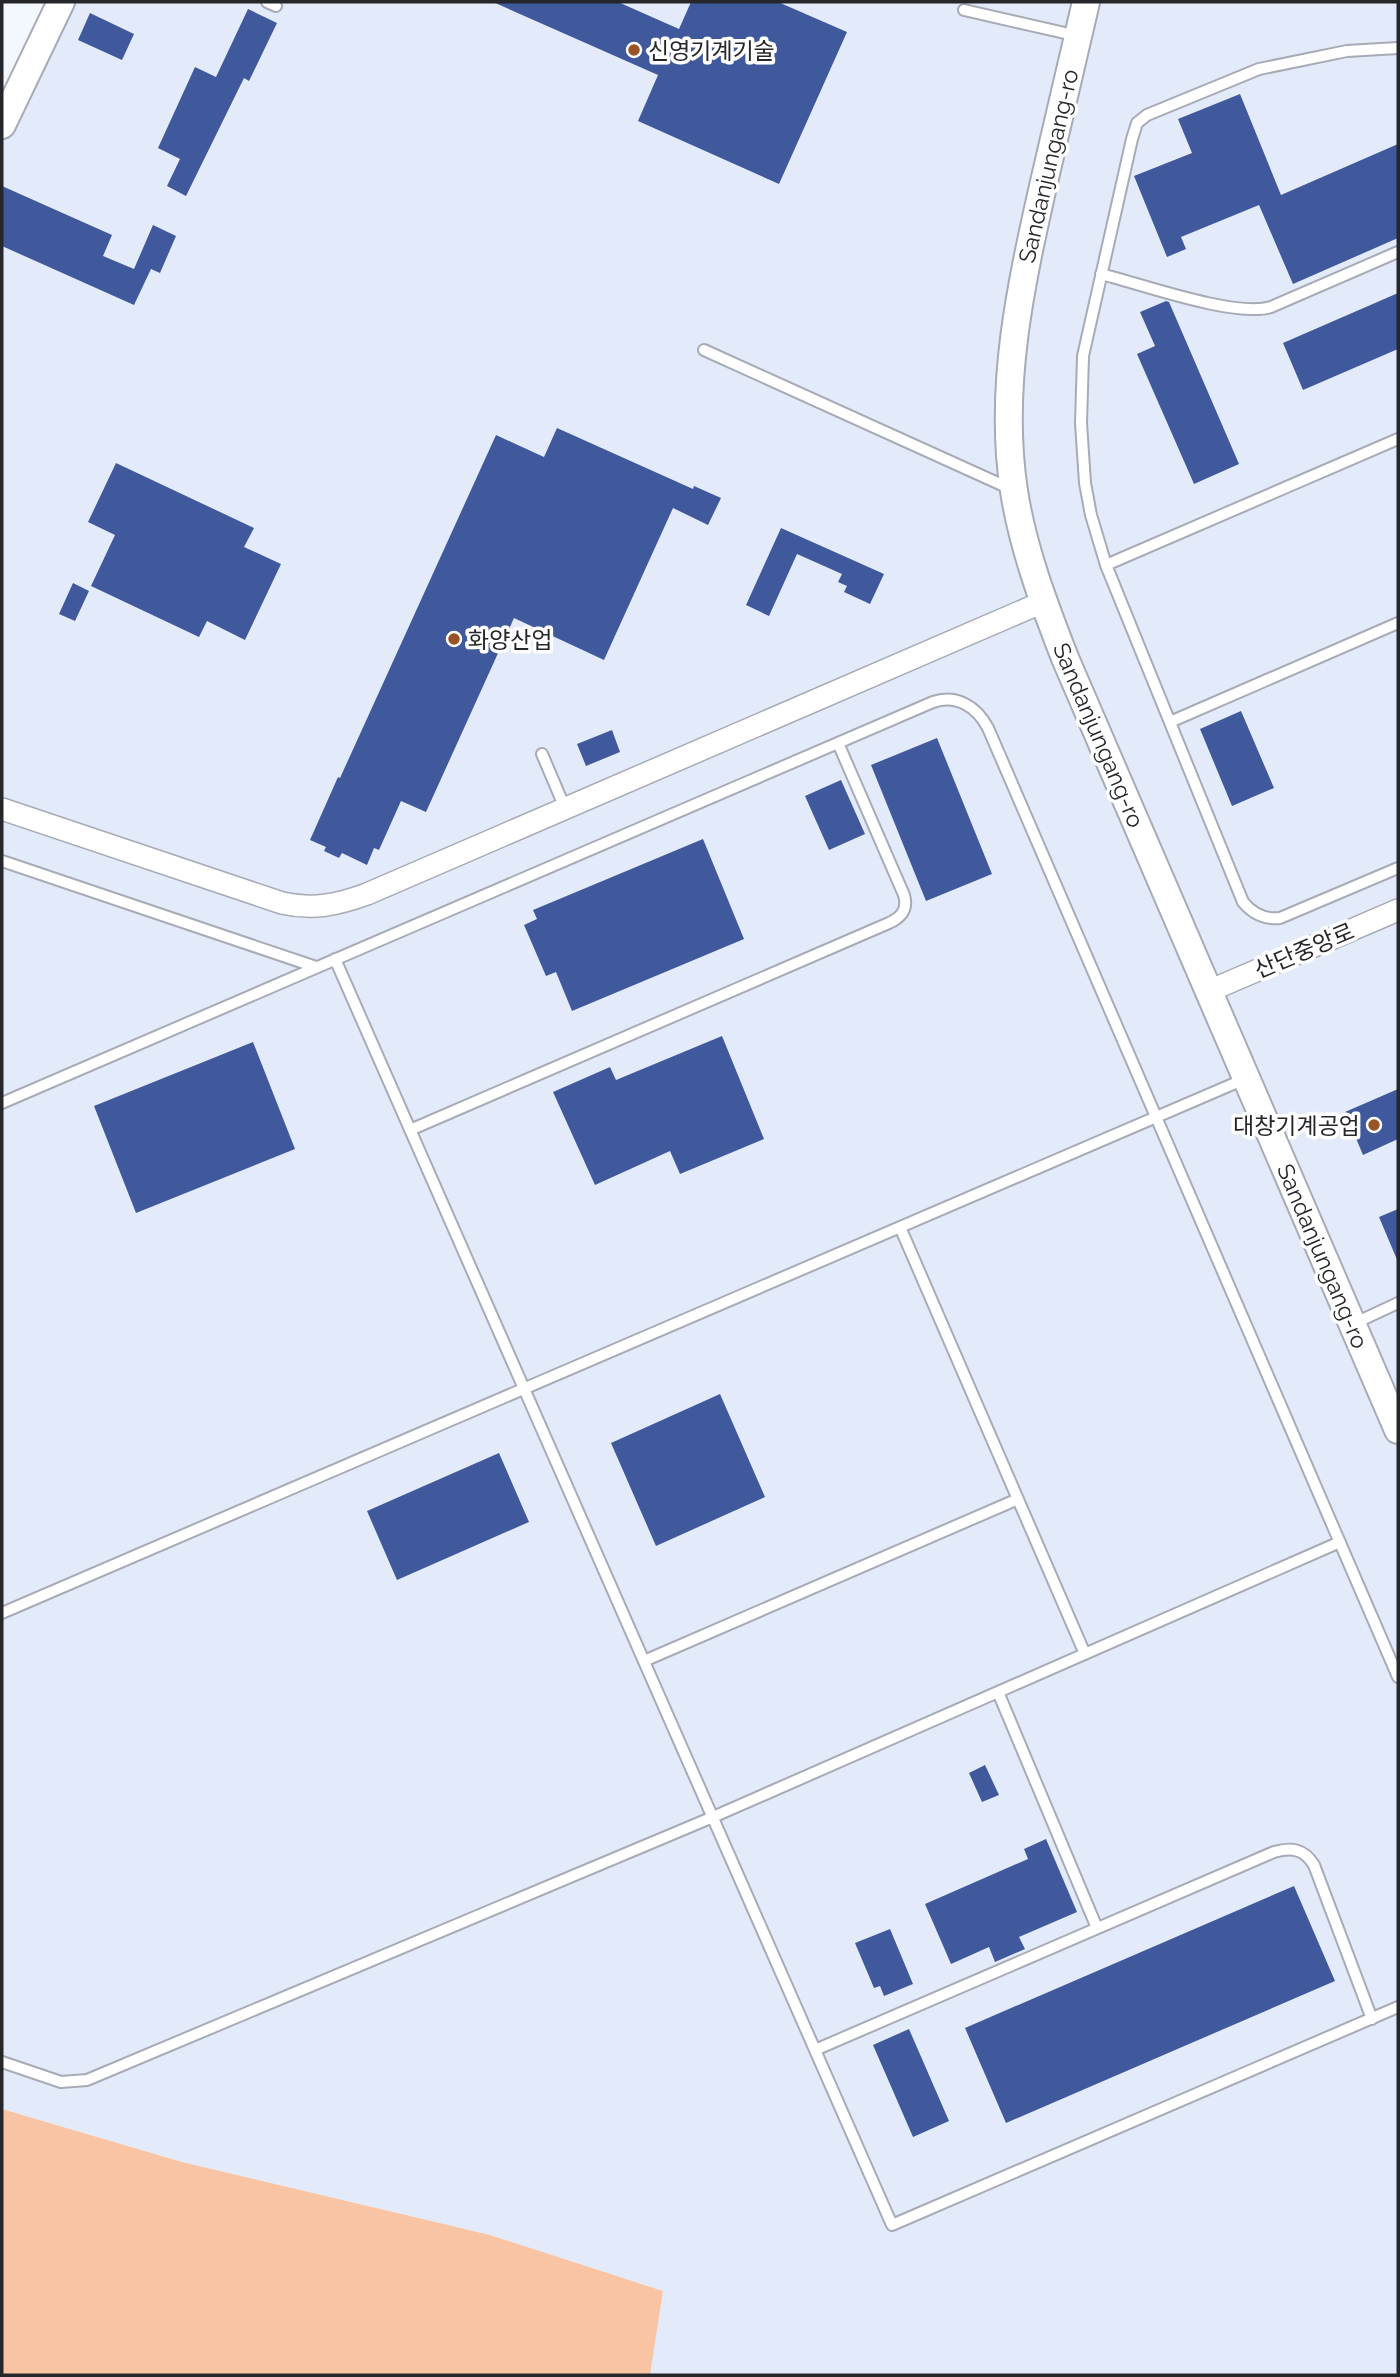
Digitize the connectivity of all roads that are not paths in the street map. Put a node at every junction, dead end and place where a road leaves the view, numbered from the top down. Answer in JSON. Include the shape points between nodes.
{"nodes":[{"id":1,"x":61,"y":2,"type":"edge"},
{"id":2,"x":1086,"y":2,"type":"edge"},
{"id":3,"x":964,"y":10,"type":"dead end"},
{"id":4,"x":1078,"y":36,"type":"junction"},
{"id":5,"x":1398,"y":48,"type":"edge"},
{"id":6,"x":2,"y":125,"type":"edge"},
{"id":7,"x":1398,"y":252,"type":"edge"},
{"id":8,"x":1101,"y":274,"type":"junction"},
{"id":9,"x":704,"y":350,"type":"dead end"},
{"id":10,"x":1398,"y":439,"type":"edge"},
{"id":11,"x":1014,"y":491,"type":"junction"},
{"id":12,"x":1106,"y":565,"type":"junction"},
{"id":13,"x":1043,"y":602,"type":"junction"},
{"id":14,"x":1398,"y":623,"type":"edge"},
{"id":15,"x":1170,"y":722,"type":"junction"},
{"id":16,"x":838,"y":743,"type":"junction"},
{"id":17,"x":541,"y":754,"type":"dead end"},
{"id":18,"x":2,"y":808,"type":"edge"},
{"id":19,"x":565,"y":808,"type":"junction"},
{"id":20,"x":2,"y":862,"type":"edge"},
{"id":21,"x":1398,"y":868,"type":"edge"},
{"id":22,"x":1398,"y":909,"type":"edge"},
{"id":23,"x":335,"y":959,"type":"junction"},
{"id":24,"x":316,"y":967,"type":"junction"},
{"id":25,"x":1209,"y":991,"type":"junction"},
{"id":26,"x":1247,"y":1078,"type":"junction"},
{"id":27,"x":2,"y":1102,"type":"edge"},
{"id":28,"x":1156,"y":1117,"type":"junction"},
{"id":29,"x":410,"y":1130,"type":"junction"},
{"id":30,"x":900,"y":1227,"type":"junction"},
{"id":31,"x":1398,"y":1303,"type":"edge"},
{"id":32,"x":1353,"y":1324,"type":"junction"},
{"id":33,"x":524,"y":1388,"type":"junction"},
{"id":34,"x":1398,"y":1430,"type":"edge"},
{"id":35,"x":1018,"y":1499,"type":"junction"},
{"id":36,"x":1340,"y":1542,"type":"junction"},
{"id":37,"x":2,"y":1613,"type":"edge"},
{"id":38,"x":1085,"y":1654,"type":"junction"},
{"id":39,"x":644,"y":1661,"type":"junction"},
{"id":40,"x":1398,"y":1677,"type":"edge"},
{"id":41,"x":998,"y":1692,"type":"junction"},
{"id":42,"x":713,"y":1817,"type":"junction"},
{"id":43,"x":1097,"y":1928,"type":"junction"},
{"id":44,"x":1398,"y":2007,"type":"edge"},
{"id":45,"x":1372,"y":2019,"type":"junction"},
{"id":46,"x":815,"y":2050,"type":"junction"},
{"id":47,"x":2,"y":2062,"type":"edge"}],
"edges":[{"from":1,"to":6,"type":"street"},
{"from":2,"to":4,"type":"street","name":"Sandanjungang-ro"},
{"from":3,"to":4,"type":"lane"},
{"from":4,"to":11,"type":"street","name":"Sandanjungang-ro","via":[[1030,244],[1012,353],[1008,420]]},
{"from":5,"to":8,"type":"lane","via":[[1347,51],[1259,69],[1142,118],[1132,139]]},
{"from":7,"to":8,"type":"lane","via":[[1255,310],[1233,309]]},
{"from":8,"to":12,"type":"lane","via":[[1083,356],[1081,423],[1087,499]]},
{"from":9,"to":11,"type":"lane"},
{"from":10,"to":12,"type":"lane"},
{"from":11,"to":13,"type":"street","name":"Sandanjungang-ro"},
{"from":12,"to":15,"type":"lane"},
{"from":13,"to":19,"type":"street"},
{"from":13,"to":25,"type":"street","name":"Sandanjungang-ro"},
{"from":14,"to":15,"type":"lane"},
{"from":15,"to":21,"type":"lane","via":[[1243,902],[1252,911],[1269,919],[1284,917]]},
{"from":16,"to":23,"type":"lane"},
{"from":16,"to":28,"type":"lane","via":[[939,700],[959,701],[979,714]]},
{"from":16,"to":29,"type":"lane","via":[[904,895],[901,916]]},
{"from":17,"to":19,"type":"lane"},
{"from":18,"to":19,"type":"street","via":[[282,903],[313,907],[366,894]]},
{"from":20,"to":24,"type":"lane"},
{"from":22,"to":25,"type":"street","name":"산단중앙로"},
{"from":23,"to":24,"type":"lane"},
{"from":23,"to":29,"type":"lane"},
{"from":24,"to":27,"type":"lane"},
{"from":25,"to":26,"type":"street","name":"Sandanjungang-ro"},
{"from":26,"to":28,"type":"lane"},
{"from":26,"to":32,"type":"street","name":"Sandanjungang-ro"},
{"from":28,"to":30,"type":"lane"},
{"from":28,"to":36,"type":"lane"},
{"from":29,"to":33,"type":"lane"},
{"from":30,"to":33,"type":"lane"},
{"from":30,"to":35,"type":"lane"},
{"from":31,"to":32,"type":"lane"},
{"from":32,"to":34,"type":"street","name":"Sandanjungang-ro"},
{"from":33,"to":37,"type":"lane"},
{"from":33,"to":39,"type":"lane"},
{"from":35,"to":38,"type":"lane"},
{"from":35,"to":39,"type":"lane"},
{"from":36,"to":38,"type":"lane"},
{"from":36,"to":40,"type":"lane"},
{"from":38,"to":41,"type":"lane"},
{"from":39,"to":42,"type":"lane"},
{"from":41,"to":42,"type":"lane"},
{"from":41,"to":43,"type":"lane"},
{"from":42,"to":46,"type":"lane"},
{"from":42,"to":47,"type":"lane","via":[[87,2080],[61,2082]]},
{"from":43,"to":45,"type":"lane","via":[[1274,1852],[1297,1849],[1314,1865]]},
{"from":43,"to":46,"type":"lane"},
{"from":44,"to":45,"type":"lane"},
{"from":45,"to":46,"type":"lane","via":[[892,2225]]}]}
